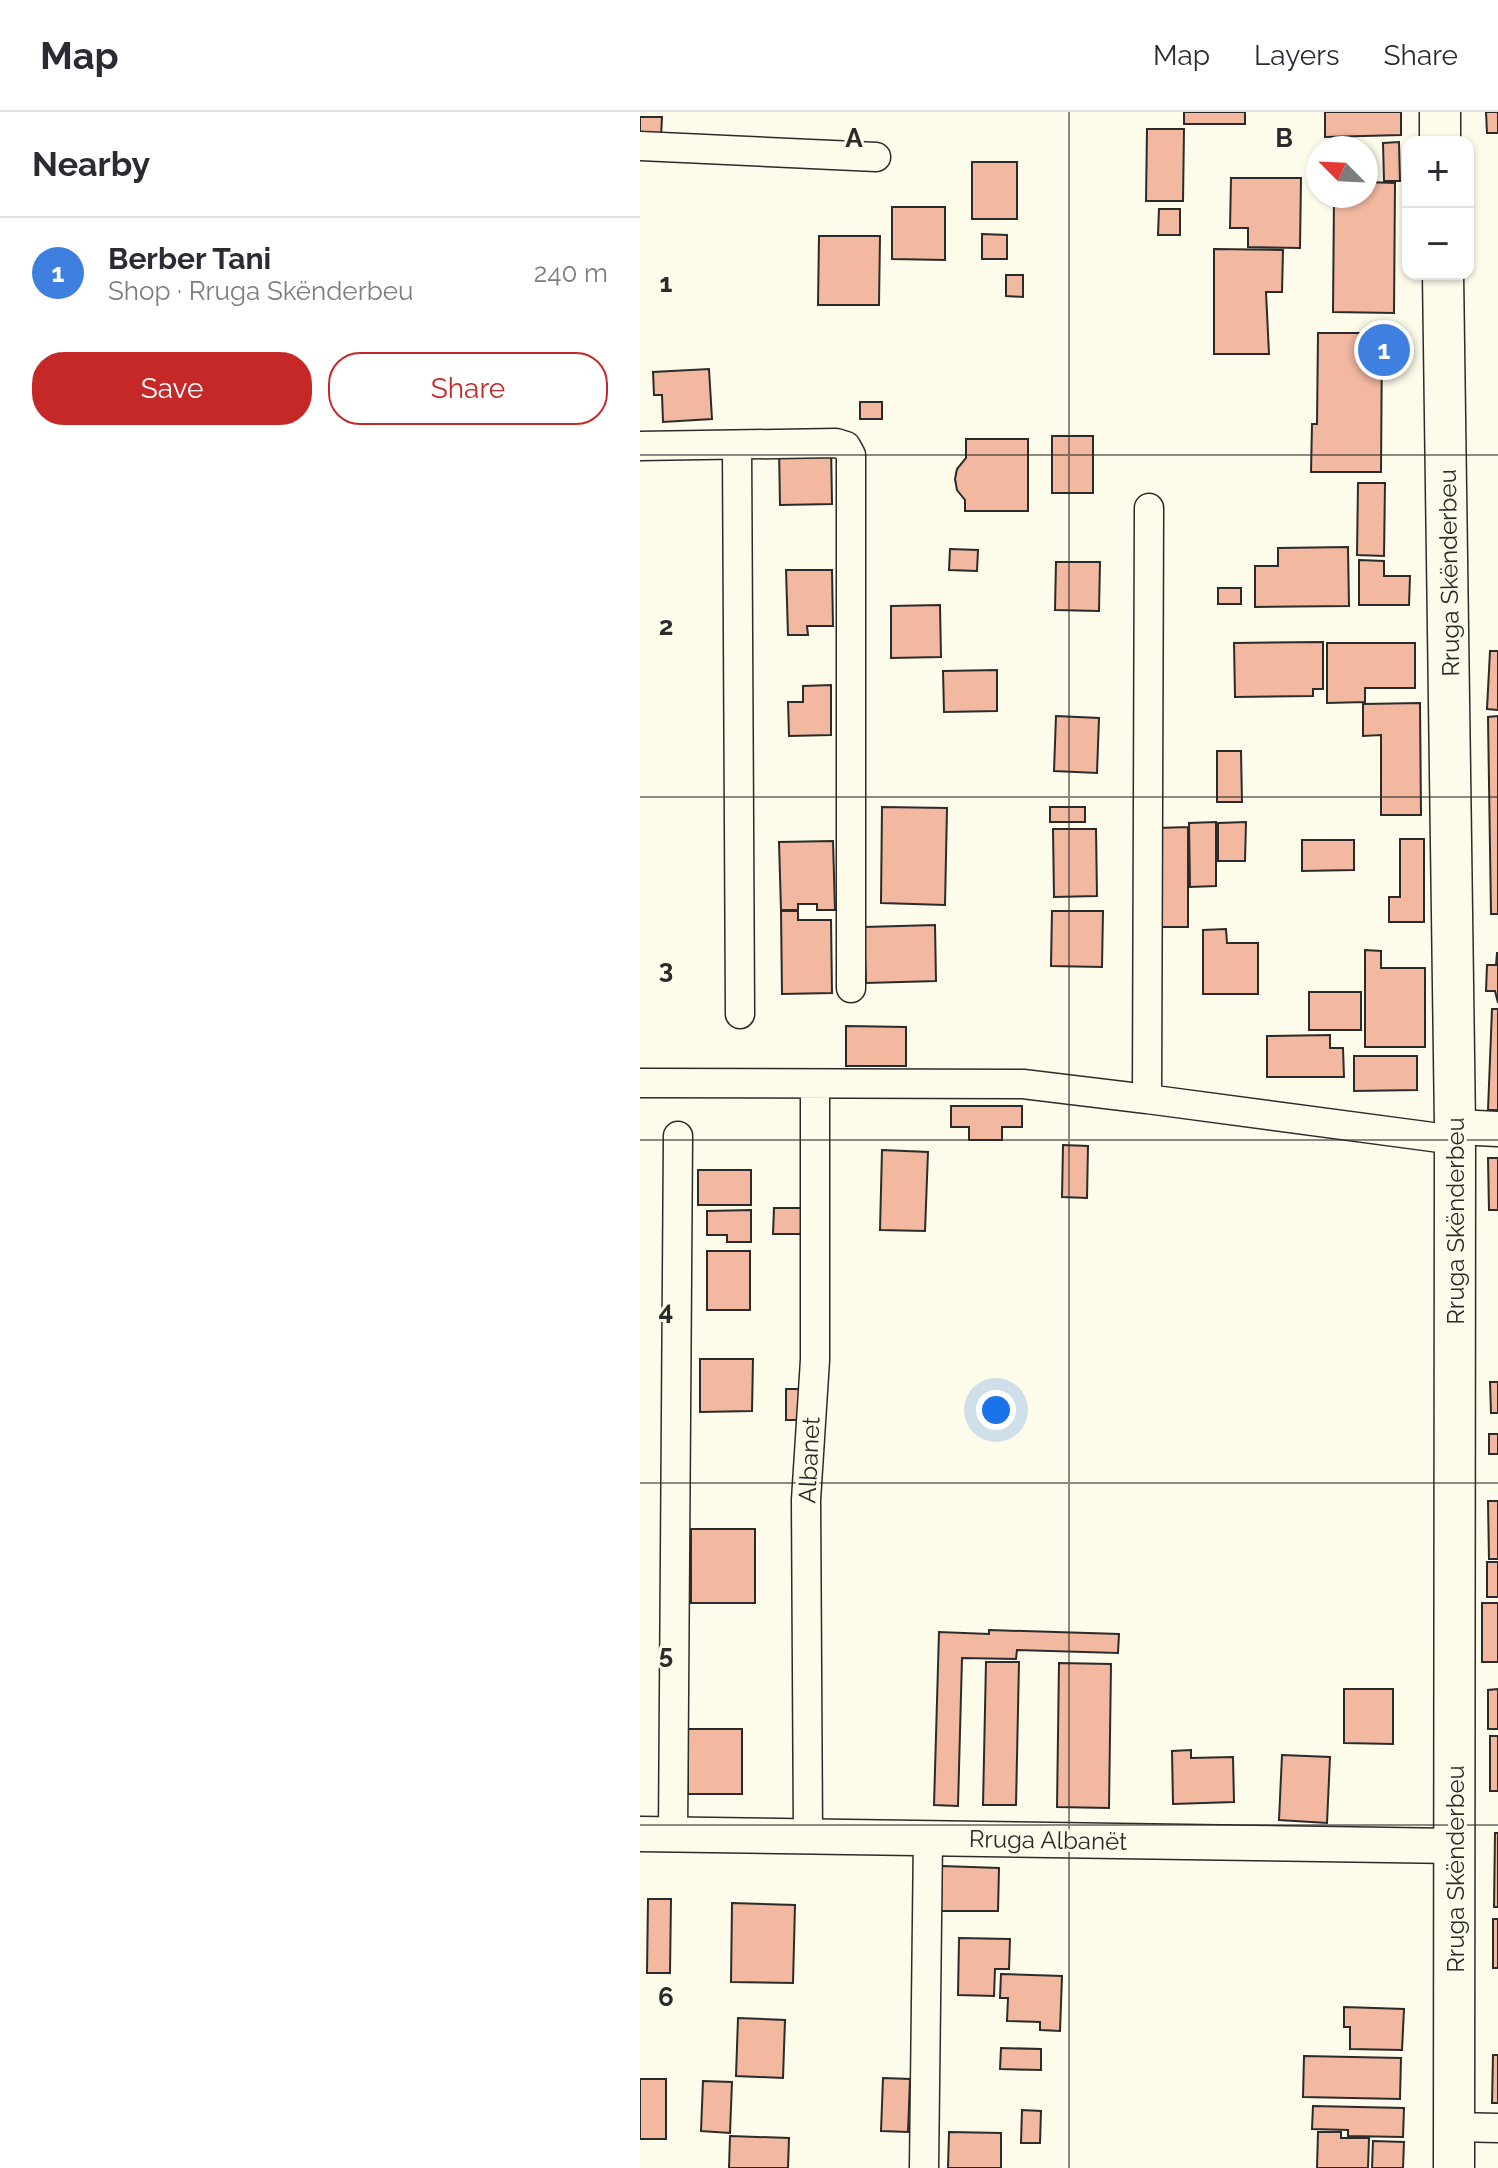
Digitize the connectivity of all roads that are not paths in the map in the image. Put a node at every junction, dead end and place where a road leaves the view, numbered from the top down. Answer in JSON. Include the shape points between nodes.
{"nodes":[{"id":1,"x":1440,"y":112,"type":"edge"},
{"id":2,"x":1440,"y":136,"type":"edge"},
{"id":3,"x":640,"y":146,"type":"edge"},
{"id":4,"x":876,"y":157,"type":"dead end"},
{"id":5,"x":1443,"y":280,"type":"edge"},
{"id":6,"x":737,"y":445,"type":"junction"},
{"id":7,"x":640,"y":446,"type":"edge"},
{"id":8,"x":1149,"y":508,"type":"dead end"},
{"id":9,"x":851,"y":988,"type":"dead end"},
{"id":10,"x":740,"y":1014,"type":"dead end"},
{"id":11,"x":640,"y":1083,"type":"edge"},
{"id":12,"x":815,"y":1084,"type":"junction"},
{"id":13,"x":1147,"y":1099,"type":"junction"},
{"id":14,"x":1498,"y":1129,"type":"edge"},
{"id":15,"x":1455,"y":1134,"type":"junction"},
{"id":16,"x":678,"y":1136,"type":"dead end"},
{"id":17,"x":657,"y":1834,"type":"edge"},
{"id":18,"x":808,"y":1836,"type":"junction"},
{"id":19,"x":928,"y":1838,"type":"junction"},
{"id":20,"x":1455,"y":1846,"type":"junction"},
{"id":21,"x":1454,"y":2127,"type":"junction"},
{"id":22,"x":1498,"y":2128,"type":"edge"},
{"id":23,"x":924,"y":2168,"type":"edge"},
{"id":24,"x":1454,"y":2168,"type":"edge"}],
"edges":[{"from":1,"to":2,"type":"main road"},
{"from":3,"to":4,"type":"street"},
{"from":5,"to":15,"type":"main road","name":"Rruga Skënderbeu"},
{"from":6,"to":7,"type":"street"},
{"from":6,"to":9,"type":"street","via":[[836,443],[851,455]]},
{"from":6,"to":10,"type":"street"},
{"from":8,"to":13,"type":"street"},
{"from":11,"to":12,"type":"street"},
{"from":12,"to":13,"type":"street","via":[[1023,1084]]},
{"from":12,"to":18,"type":"street","name":"Albanet","via":[[815,1360],[806,1500]]},
{"from":13,"to":15,"type":"street"},
{"from":14,"to":15,"type":"street"},
{"from":15,"to":20,"type":"main road","name":"Rruga Skënderbeu"},
{"from":16,"to":17,"type":"street"},
{"from":17,"to":18,"type":"street","name":"Rruga Albanët"},
{"from":18,"to":19,"type":"street","name":"Rruga Albanët"},
{"from":19,"to":20,"type":"street","name":"Rruga Albanët"},
{"from":19,"to":23,"type":"street"},
{"from":20,"to":21,"type":"main road","name":"Rruga Skënderbeu"},
{"from":21,"to":22,"type":"street"},
{"from":21,"to":24,"type":"main road","name":"Rruga Skënderbeu"}]}
